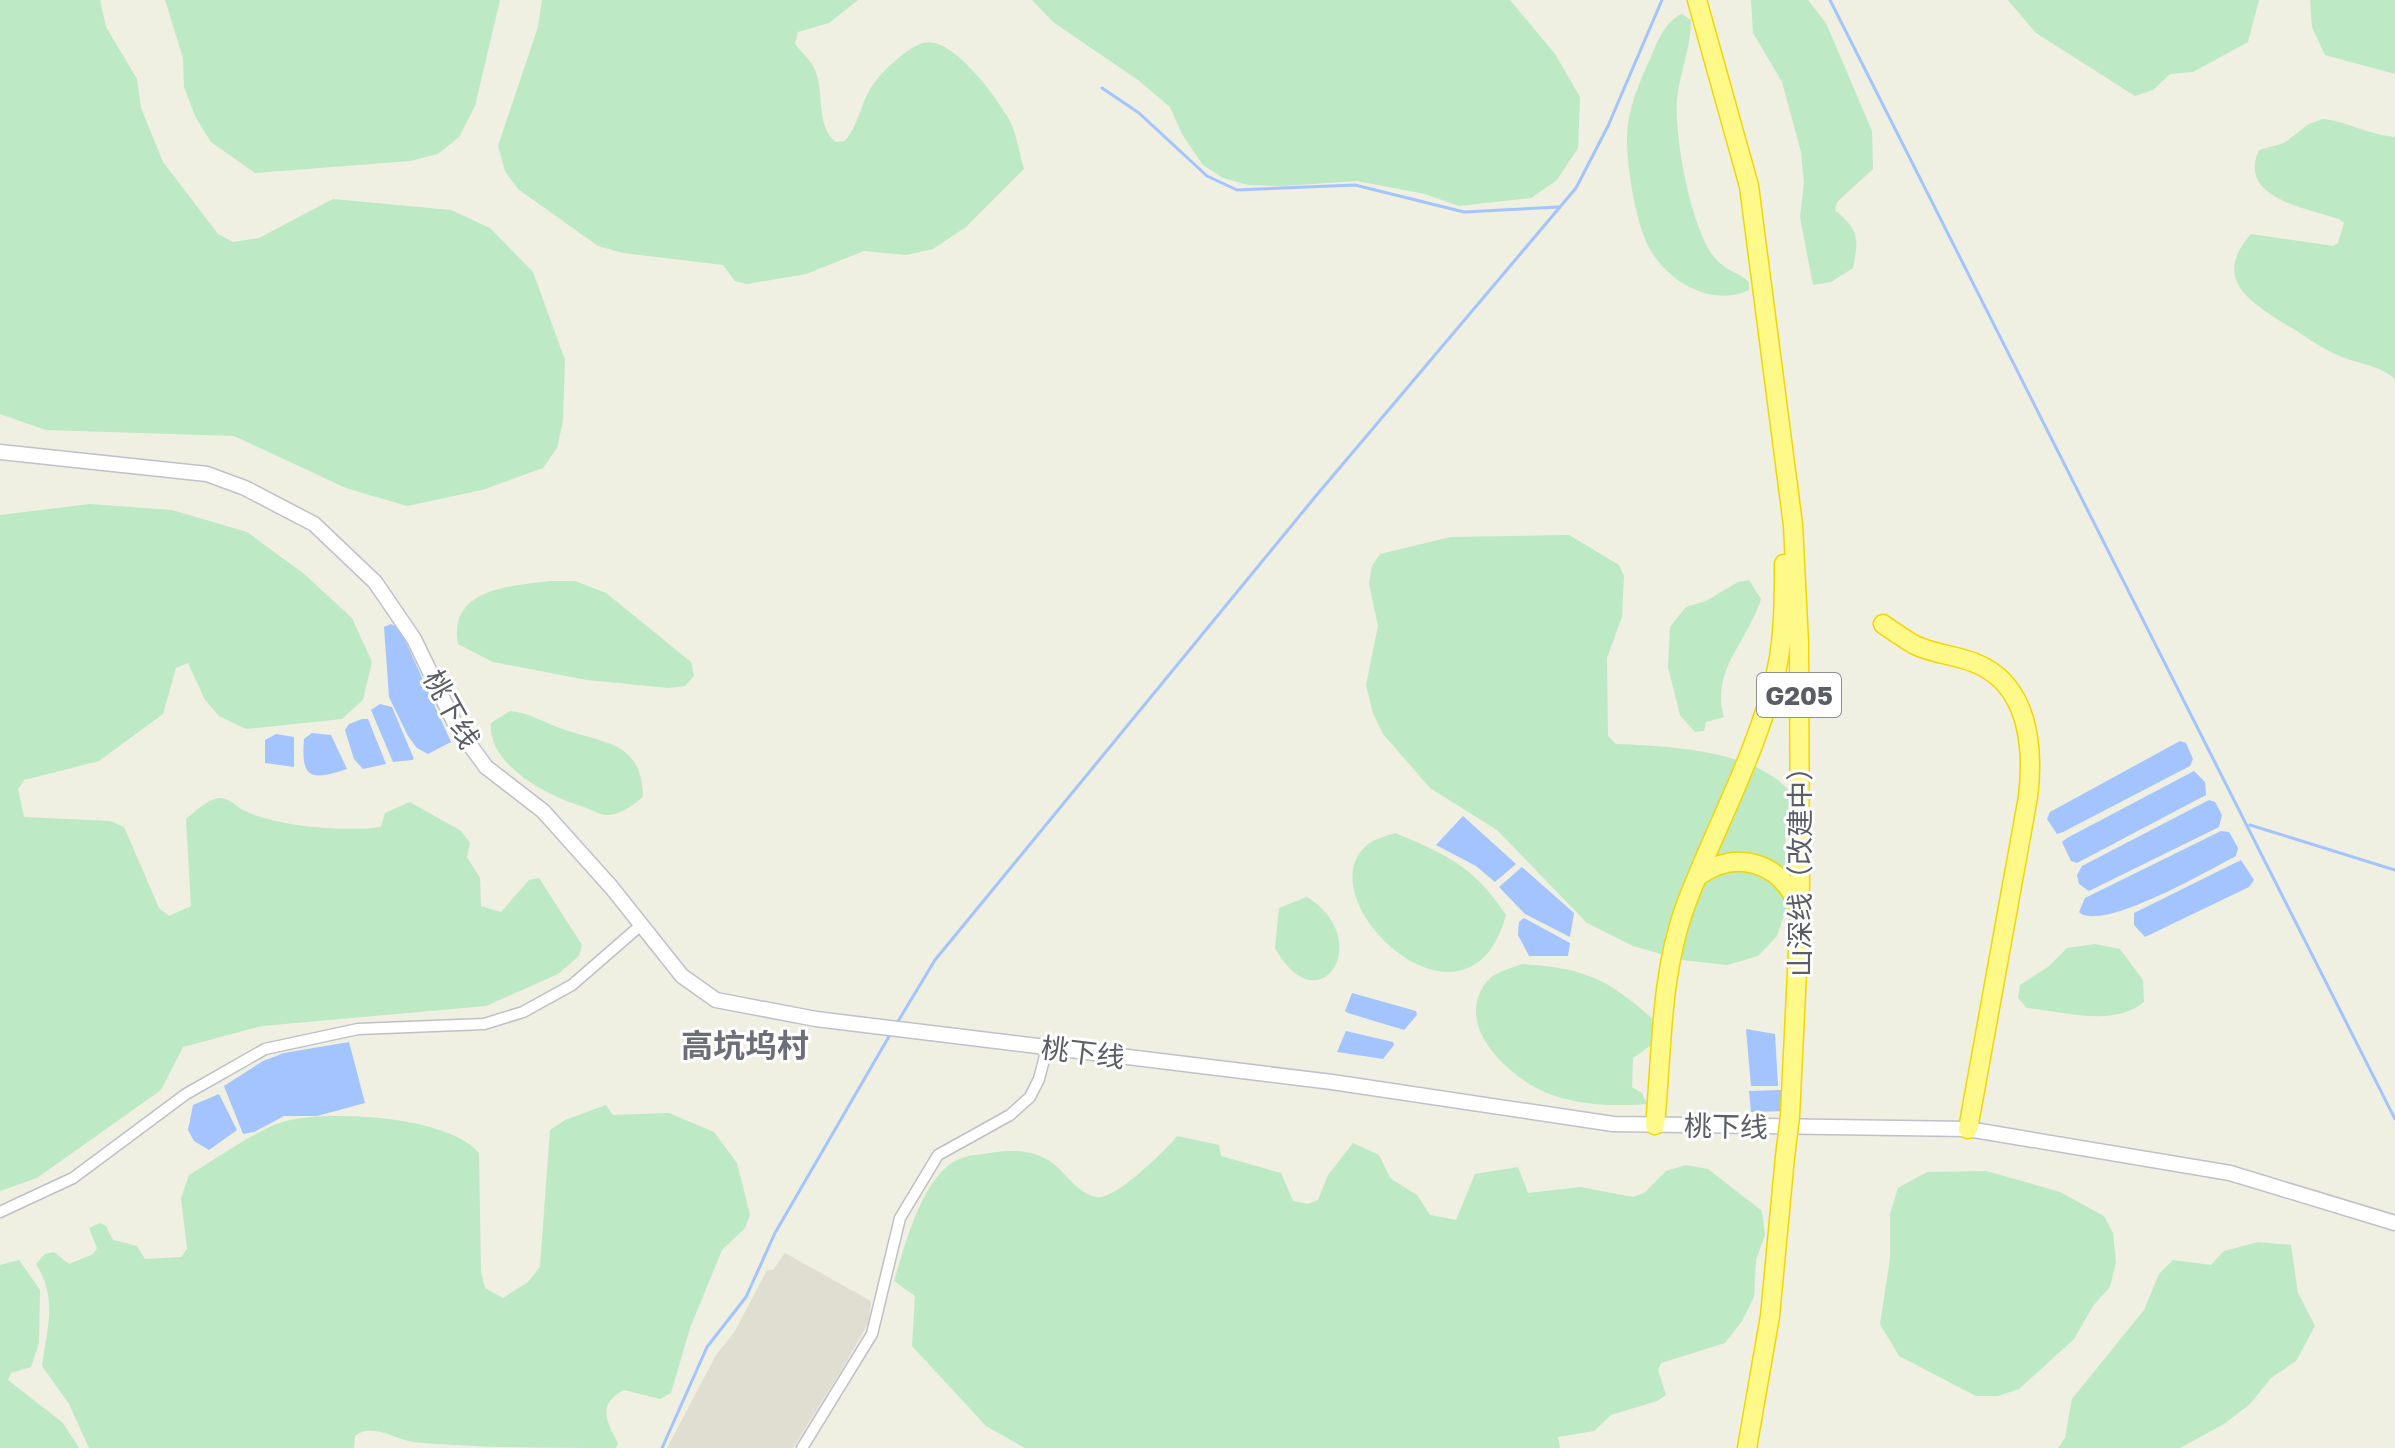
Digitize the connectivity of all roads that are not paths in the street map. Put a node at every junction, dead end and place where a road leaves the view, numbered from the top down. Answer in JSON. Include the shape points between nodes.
{"nodes":[{"id":1,"x":1697,"y":0,"type":"edge"},
{"id":2,"x":1782,"y":432,"type":"junction"},
{"id":3,"x":0,"y":452,"type":"edge"},
{"id":4,"x":1883,"y":624,"type":"dead end"},
{"id":5,"x":1700,"y":875,"type":"junction"},
{"id":6,"x":1800,"y":910,"type":"junction"},
{"id":7,"x":641,"y":925,"type":"junction"},
{"id":8,"x":1047,"y":1048,"type":"junction"},
{"id":9,"x":1655,"y":1125,"type":"junction"},
{"id":10,"x":1968,"y":1129,"type":"junction"},
{"id":11,"x":0,"y":1212,"type":"edge"},
{"id":12,"x":2395,"y":1223,"type":"edge"},
{"id":13,"x":802,"y":1448,"type":"edge"},
{"id":14,"x":1747,"y":1448,"type":"edge"}],
"edges":[{"from":1,"to":2,"type":"highway","name":"山深线（改建中）","number":"G205","via":[[1749,186]]},
{"from":2,"to":5,"type":"highway","via":[[1784,576],[1778,664],[1757,737]]},
{"from":2,"to":6,"type":"highway","name":"山深线（改建中）","number":"G205","via":[[1799,643]]},
{"from":3,"to":7,"type":"main road","name":"桃下线","via":[[207,474],[314,524],[375,582],[414,639],[476,755],[543,811]]},
{"from":4,"to":10,"type":"highway","via":[[1916,646],[1978,664],[2002,682],[2028,729],[2028,797]]},
{"from":5,"to":6,"type":"highway","via":[[1716,863],[1734,860],[1773,870],[1790,885]]},
{"from":5,"to":9,"type":"highway","via":[[1675,940]]},
{"from":6,"to":14,"type":"highway","name":"山深线（改建中）","number":"G205","bridge":true,"via":[[1794,1068],[1770,1316]]},
{"from":7,"to":8,"type":"main road","name":"桃下线","via":[[682,976],[732,1005]]},
{"from":7,"to":11,"type":"street","via":[[572,985],[523,1012],[484,1024],[358,1029],[265,1049],[186,1094],[73,1178]]},
{"from":8,"to":9,"type":"main road","name":"桃下线","via":[[1332,1082],[1613,1124]]},
{"from":8,"to":13,"type":"street","via":[[1030,1097],[1010,1115],[938,1155],[900,1218],[872,1334]]},
{"from":9,"to":10,"type":"main road","name":"桃下线"},
{"from":10,"to":12,"type":"main road","name":"桃下线","via":[[2230,1173]]}]}
